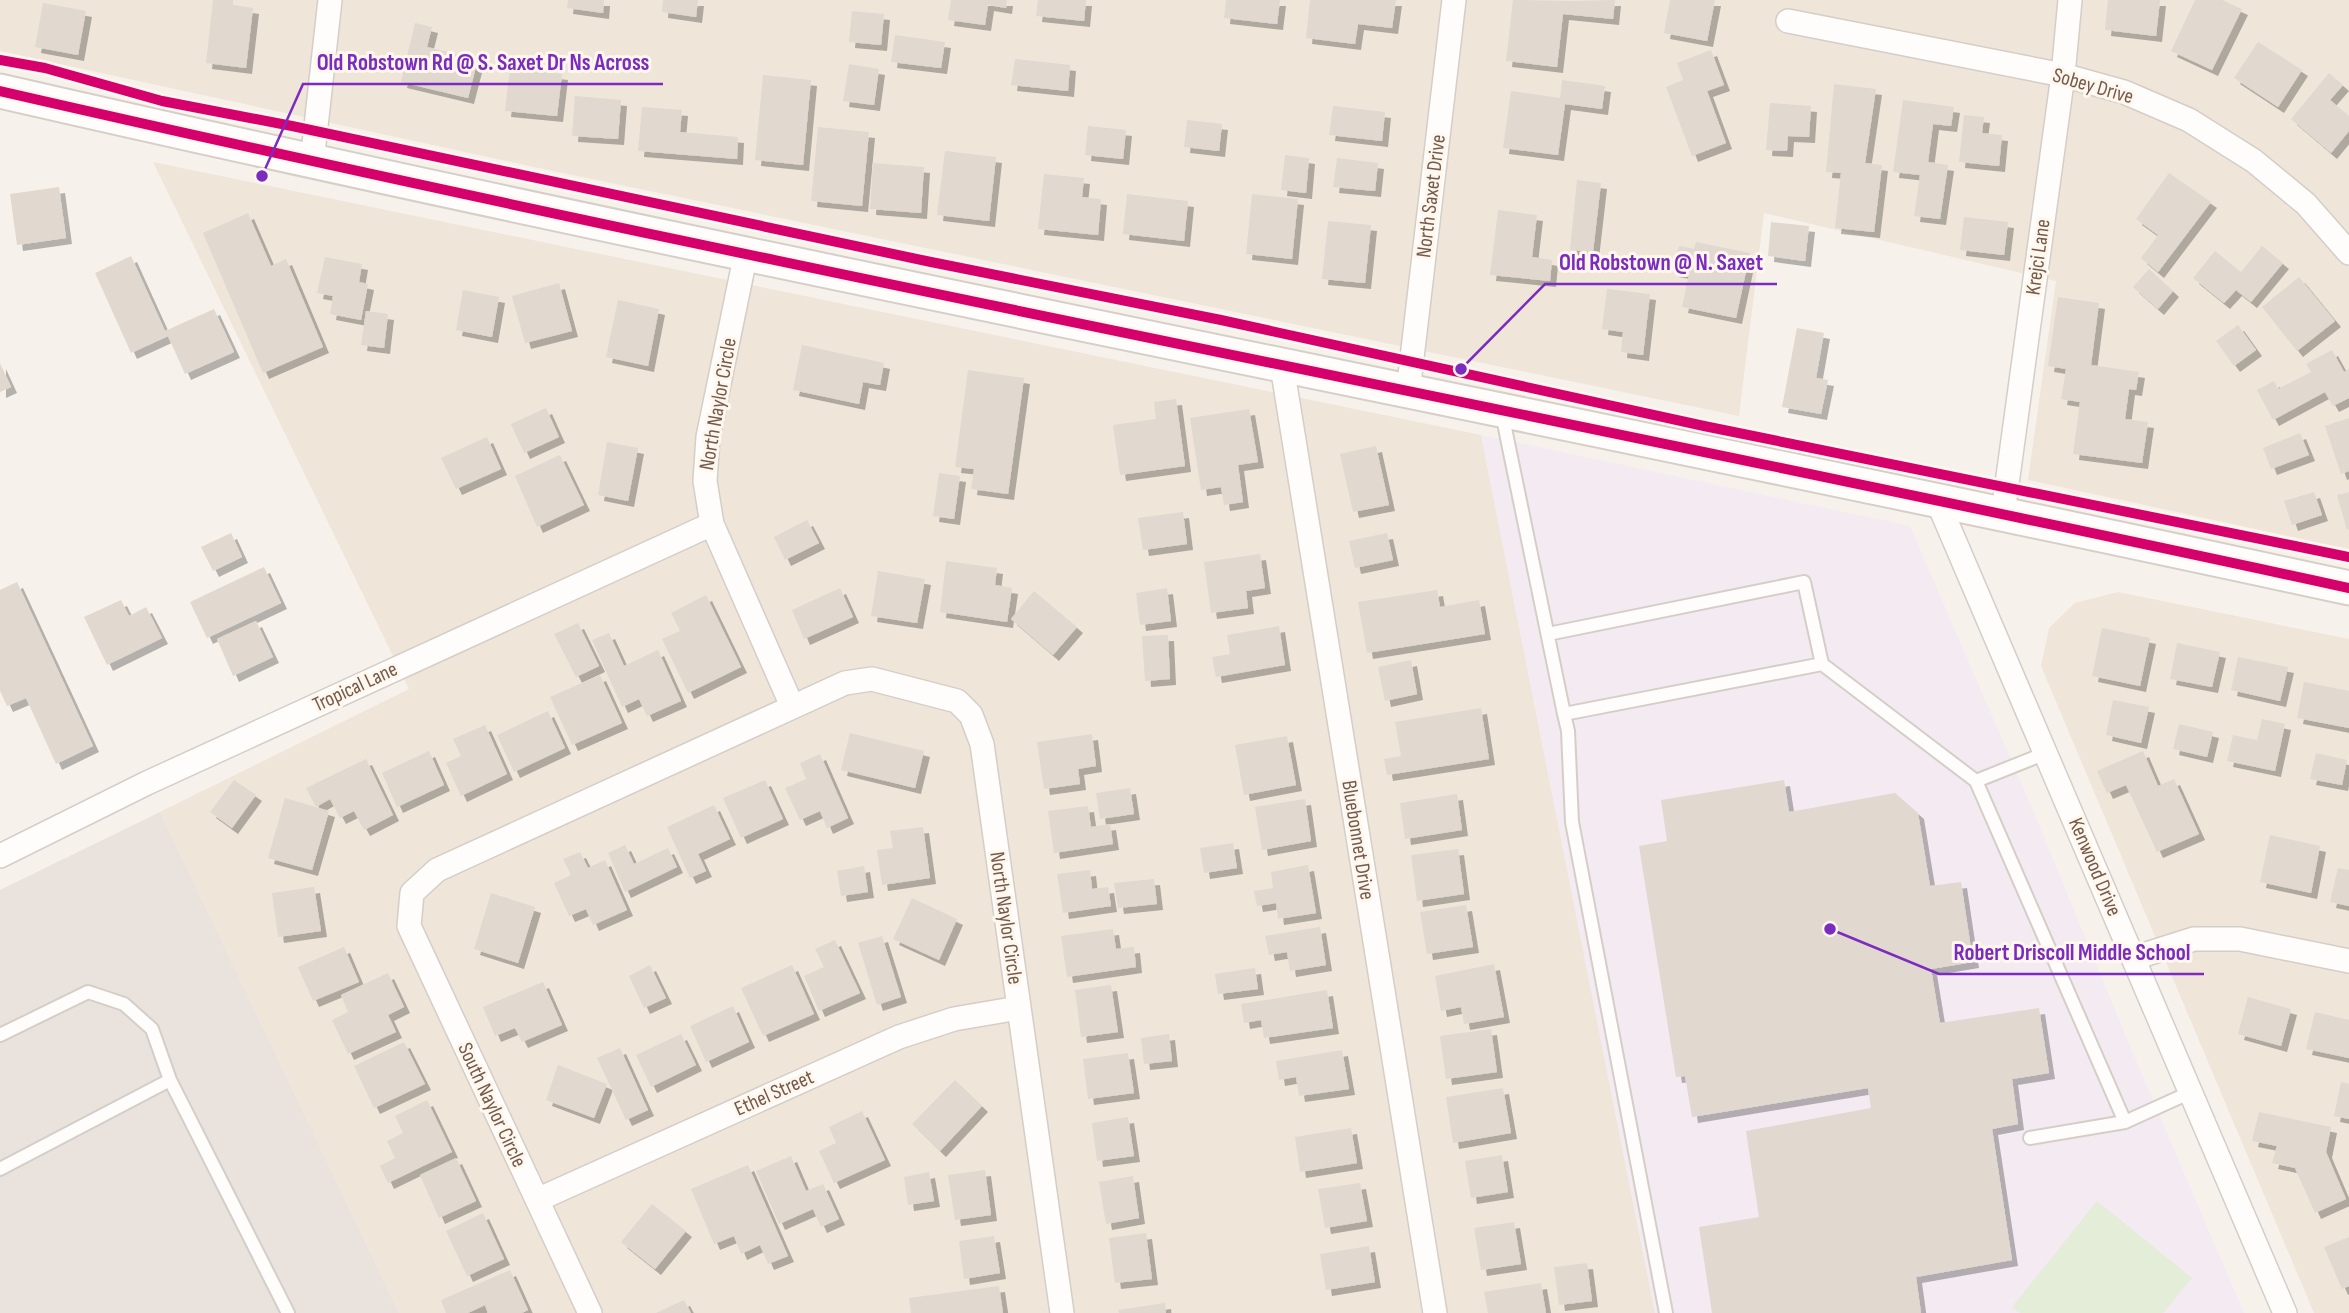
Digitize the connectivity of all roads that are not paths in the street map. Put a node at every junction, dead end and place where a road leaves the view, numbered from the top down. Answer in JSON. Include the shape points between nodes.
{"nodes":[{"id":1,"x":330,"y":0,"type":"edge"},
{"id":2,"x":1454,"y":0,"type":"edge"},
{"id":3,"x":2070,"y":0,"type":"edge"},
{"id":4,"x":1788,"y":21,"type":"dead end"},
{"id":5,"x":2063,"y":75,"type":"junction"},
{"id":6,"x":0,"y":91,"type":"edge"},
{"id":7,"x":312,"y":162,"type":"junction"},
{"id":8,"x":746,"y":253,"type":"junction"},
{"id":9,"x":2349,"y":253,"type":"edge"},
{"id":10,"x":1282,"y":366,"type":"junction"},
{"id":11,"x":1408,"y":392,"type":"junction"},
{"id":12,"x":1502,"y":412,"type":"junction"},
{"id":13,"x":1937,"y":500,"type":"junction"},
{"id":14,"x":2003,"y":513,"type":"junction"},
{"id":15,"x":712,"y":524,"type":"junction"},
{"id":16,"x":2349,"y":588,"type":"edge"},
{"id":17,"x":1548,"y":634,"type":"junction"},
{"id":18,"x":1822,"y":664,"type":"junction"},
{"id":19,"x":792,"y":706,"type":"junction"},
{"id":20,"x":1564,"y":714,"type":"junction"},
{"id":21,"x":2046,"y":753,"type":"junction"},
{"id":22,"x":1976,"y":781,"type":"junction"},
{"id":23,"x":0,"y":856,"type":"edge"},
{"id":24,"x":412,"y":893,"type":"joint"},
{"id":25,"x":2134,"y":958,"type":"junction"},
{"id":26,"x":2349,"y":961,"type":"edge"},
{"id":27,"x":1018,"y":1008,"type":"junction"},
{"id":28,"x":0,"y":1035,"type":"edge"},
{"id":29,"x":170,"y":1080,"type":"junction"},
{"id":30,"x":2191,"y":1092,"type":"junction"},
{"id":31,"x":2125,"y":1122,"type":"junction"},
{"id":32,"x":2030,"y":1138,"type":"dead end"},
{"id":33,"x":0,"y":1169,"type":"edge"},
{"id":34,"x":537,"y":1200,"type":"junction"},
{"id":35,"x":288,"y":1313,"type":"edge"},
{"id":36,"x":590,"y":1313,"type":"edge"},
{"id":37,"x":1062,"y":1313,"type":"edge"},
{"id":38,"x":1435,"y":1313,"type":"edge"},
{"id":39,"x":1666,"y":1313,"type":"edge"},
{"id":40,"x":2285,"y":1313,"type":"edge"}],
"edges":[{"from":1,"to":7,"type":"street"},
{"from":2,"to":11,"type":"street","name":"North Saxet Drive"},
{"from":3,"to":5,"type":"street","name":"Krejci Lane"},
{"from":4,"to":5,"type":"street","name":"Sobey Drive"},
{"from":5,"to":9,"type":"street","name":"Sobey Drive","via":[[2124,92],[2200,127],[2255,161],[2306,204]]},
{"from":5,"to":14,"type":"street","name":"Krejci Lane"},
{"from":6,"to":7,"type":"street"},
{"from":7,"to":8,"type":"street"},
{"from":8,"to":10,"type":"street"},
{"from":8,"to":15,"type":"street","name":"North Naylor Circle","via":[[708,437],[705,481]]},
{"from":10,"to":11,"type":"street"},
{"from":10,"to":38,"type":"street","name":"Bluebonnet Drive"},
{"from":11,"to":12,"type":"street"},
{"from":12,"to":13,"type":"street"},
{"from":12,"to":17,"type":"lane"},
{"from":13,"to":14,"type":"street"},
{"from":13,"to":21,"type":"street","name":"Kenwood Drive"},
{"from":14,"to":16,"type":"street"},
{"from":15,"to":19,"type":"street","name":"North Naylor Circle"},
{"from":15,"to":23,"type":"street","name":"Tropical Lane","via":[[147,782]]},
{"from":17,"to":18,"type":"lane","via":[[1804,582]]},
{"from":17,"to":20,"type":"lane"},
{"from":18,"to":20,"type":"lane"},
{"from":18,"to":22,"type":"lane"},
{"from":19,"to":24,"type":"street","name":"North Naylor Circle","via":[[437,870]]},
{"from":19,"to":27,"type":"street","name":"North Naylor Circle","via":[[845,683],[872,680],[957,701],[971,715],[982,744]]},
{"from":20,"to":39,"type":"lane","via":[[1572,822]]},
{"from":21,"to":22,"type":"lane"},
{"from":21,"to":25,"type":"street","name":"Kenwood Drive"},
{"from":22,"to":31,"type":"lane"},
{"from":24,"to":34,"type":"street","name":"South Naylor Circle","via":[[409,926]]},
{"from":25,"to":26,"type":"street","via":[[2194,939],[2240,939]]},
{"from":25,"to":30,"type":"street","name":"Kenwood Drive"},
{"from":27,"to":34,"type":"street","name":"Ethel Street","via":[[954,1019],[899,1037]]},
{"from":27,"to":37,"type":"street","name":"North Naylor Circle"},
{"from":28,"to":29,"type":"lane","via":[[88,992],[124,1004],[152,1029]]},
{"from":29,"to":33,"type":"lane"},
{"from":29,"to":35,"type":"lane"},
{"from":30,"to":31,"type":"lane"},
{"from":30,"to":40,"type":"street","name":"Kenwood Drive"},
{"from":31,"to":32,"type":"lane"},
{"from":34,"to":36,"type":"street","name":"South Naylor Circle"}]}
